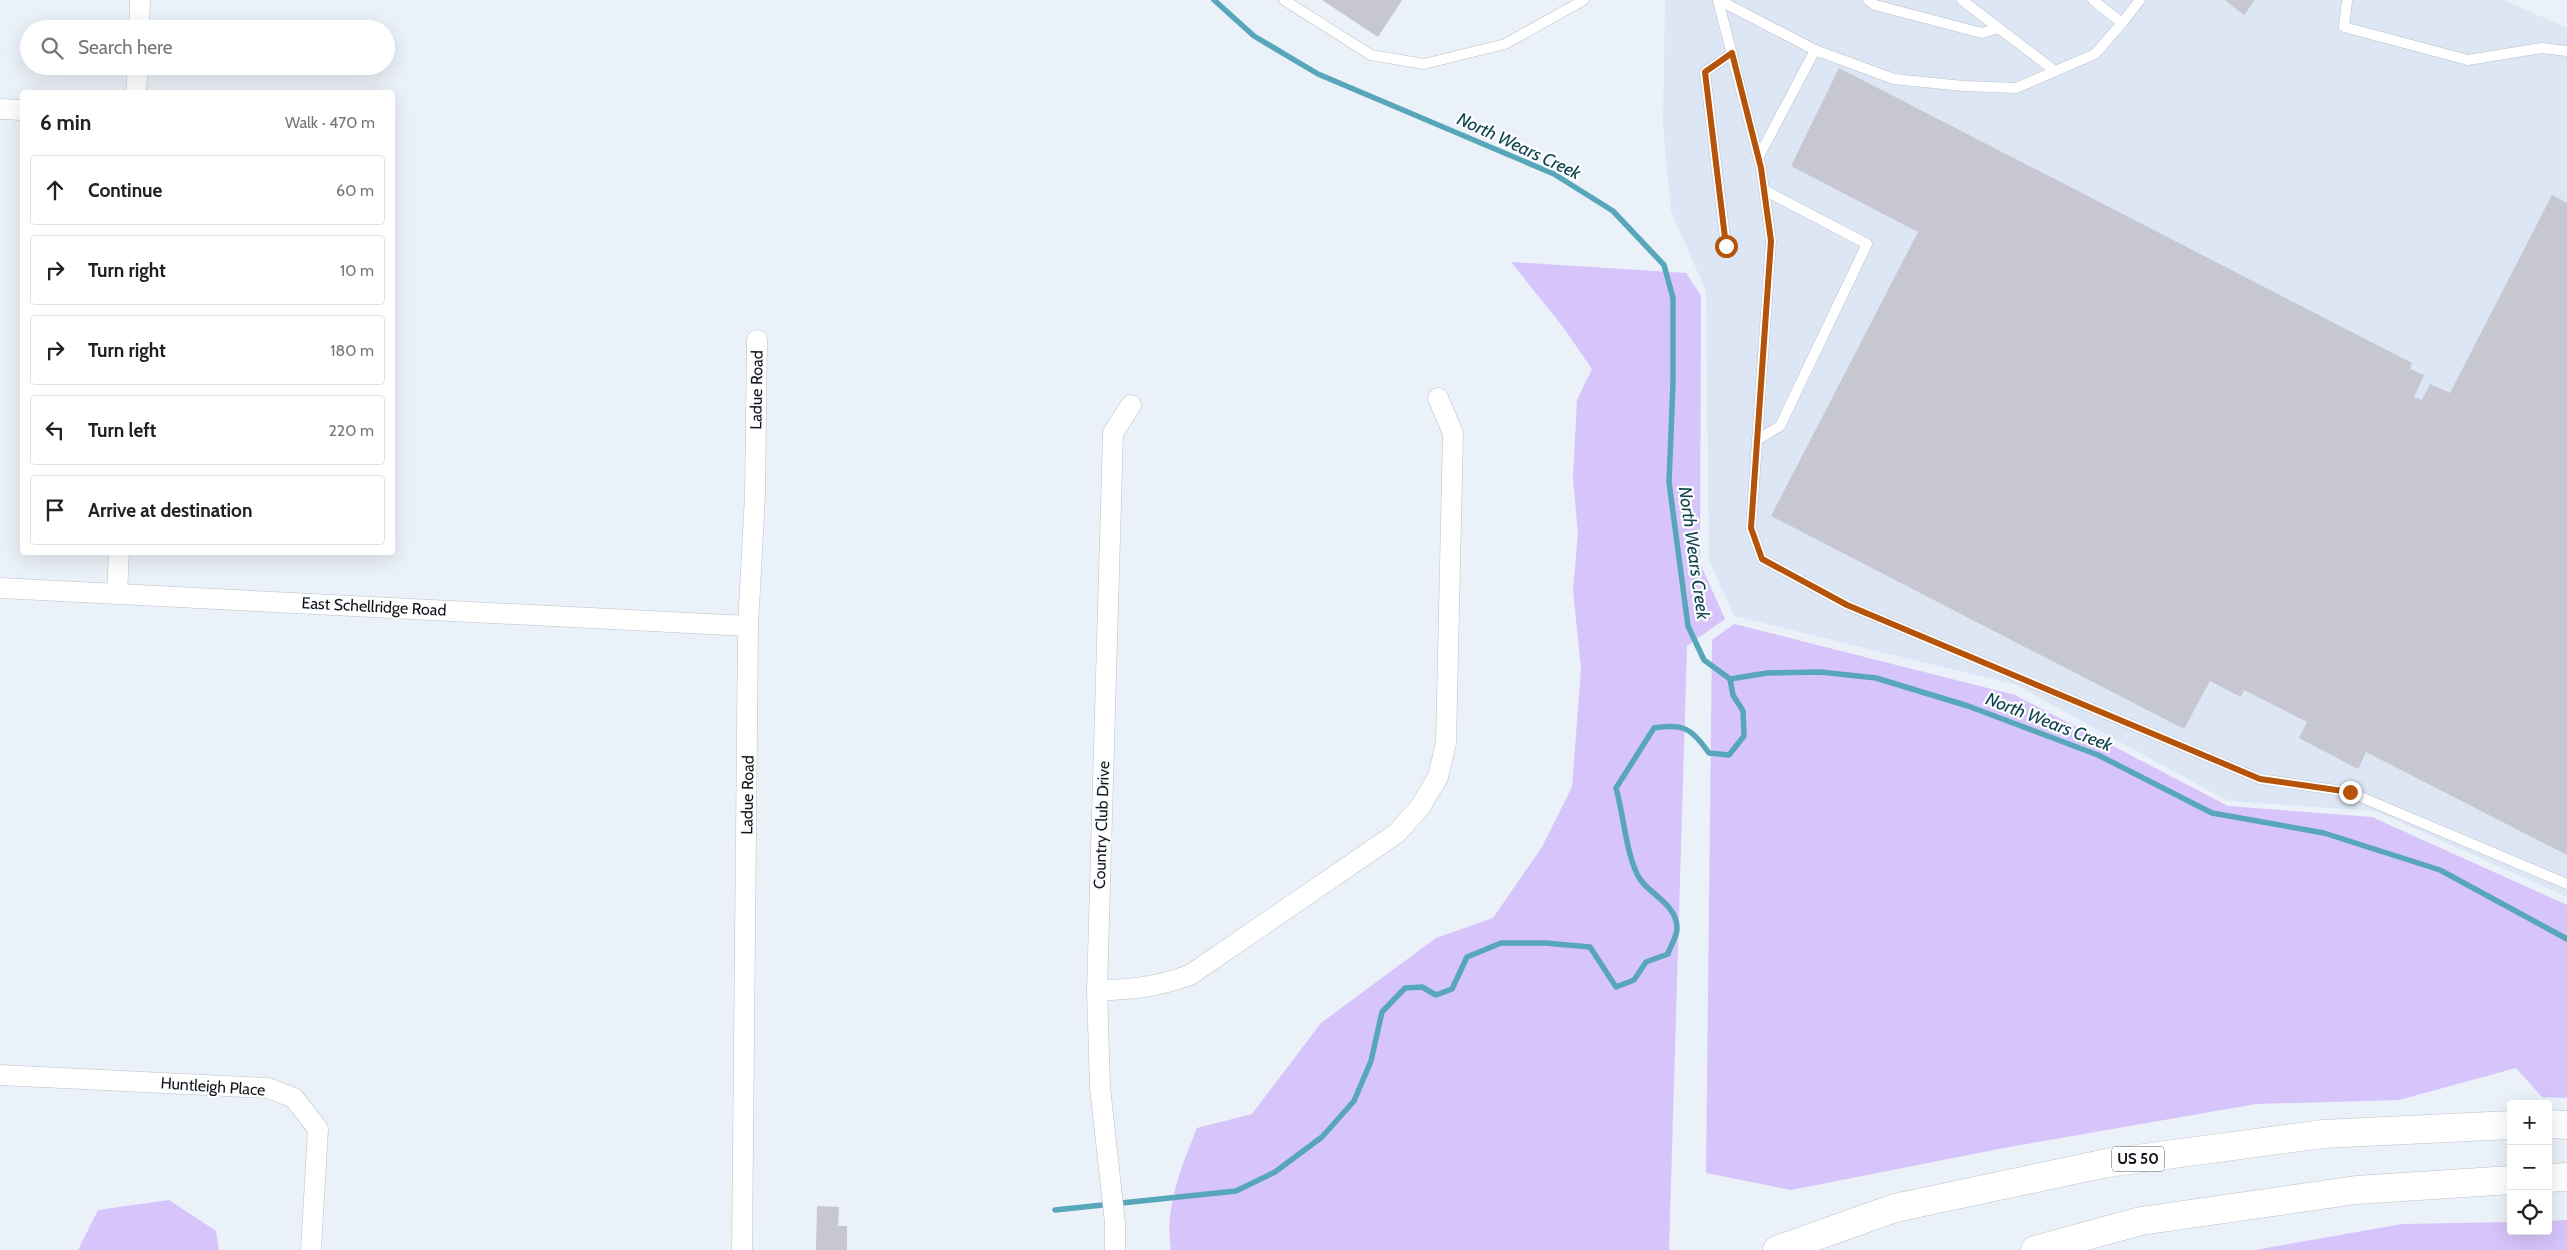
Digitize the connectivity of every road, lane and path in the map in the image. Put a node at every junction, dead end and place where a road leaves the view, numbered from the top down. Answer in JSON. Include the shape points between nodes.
{"nodes":[{"id":1,"x":140,"y":0,"type":"edge"},
{"id":2,"x":1284,"y":0,"type":"edge"},
{"id":3,"x":1584,"y":0,"type":"edge"},
{"id":4,"x":1718,"y":0,"type":"edge"},
{"id":5,"x":1868,"y":0,"type":"edge"},
{"id":6,"x":1962,"y":0,"type":"edge"},
{"id":7,"x":2093,"y":0,"type":"edge"},
{"id":8,"x":2140,"y":0,"type":"edge"},
{"id":9,"x":2347,"y":0,"type":"edge"},
{"id":10,"x":139,"y":20,"type":"edge"},
{"id":11,"x":2122,"y":23,"type":"junction"},
{"id":12,"x":1998,"y":28,"type":"junction"},
{"id":13,"x":1815,"y":50,"type":"junction"},
{"id":14,"x":2567,"y":51,"type":"edge"},
{"id":15,"x":1732,"y":53,"type":"junction"},
{"id":16,"x":2055,"y":72,"type":"junction"},
{"id":17,"x":137,"y":75,"type":"edge"},
{"id":18,"x":136,"y":90,"type":"edge"},
{"id":19,"x":0,"y":109,"type":"edge"},
{"id":20,"x":20,"y":110,"type":"edge"},
{"id":21,"x":1758,"y":158,"type":"junction"},
{"id":22,"x":1764,"y":190,"type":"junction"},
{"id":23,"x":1726,"y":246,"type":"dead end"},
{"id":24,"x":757,"y":340,"type":"dead end"},
{"id":25,"x":1438,"y":398,"type":"dead end"},
{"id":26,"x":1131,"y":405,"type":"dead end"},
{"id":27,"x":1757,"y":440,"type":"junction"},
{"id":28,"x":119,"y":555,"type":"edge"},
{"id":29,"x":0,"y":588,"type":"edge"},
{"id":30,"x":117,"y":593,"type":"junction"},
{"id":31,"x":748,"y":626,"type":"junction"},
{"id":32,"x":2567,"y":884,"type":"edge"},
{"id":33,"x":1096,"y":990,"type":"junction"},
{"id":34,"x":0,"y":1075,"type":"edge"},
{"id":35,"x":2552,"y":1124,"type":"edge"},
{"id":36,"x":2507,"y":1125,"type":"edge"},
{"id":37,"x":2567,"y":1125,"type":"edge"},
{"id":38,"x":2567,"y":1177,"type":"edge"},
{"id":39,"x":2552,"y":1178,"type":"edge"},
{"id":40,"x":2507,"y":1180,"type":"edge"},
{"id":41,"x":311,"y":1250,"type":"edge"},
{"id":42,"x":742,"y":1250,"type":"edge"},
{"id":43,"x":1115,"y":1250,"type":"edge"},
{"id":44,"x":1777,"y":1250,"type":"edge"},
{"id":45,"x":2035,"y":1250,"type":"edge"}],
"edges":[{"from":1,"to":10,"type":"street"},
{"from":2,"to":3,"type":"lane","via":[[1371,55],[1424,64],[1506,44]]},
{"from":4,"to":13,"type":"lane"},
{"from":4,"to":15,"type":"lane"},
{"from":5,"to":12,"type":"lane","via":[[1875,5],[1982,33]]},
{"from":6,"to":12,"type":"lane"},
{"from":7,"to":11,"type":"lane"},
{"from":8,"to":11,"type":"lane"},
{"from":9,"to":14,"type":"lane","via":[[2344,27],[2468,60],[2542,48]]},
{"from":11,"to":16,"type":"lane","via":[[2095,54]]},
{"from":12,"to":16,"type":"lane"},
{"from":13,"to":16,"type":"lane","via":[[1894,79],[1963,86],[2016,88]]},
{"from":13,"to":21,"type":"lane"},
{"from":15,"to":21,"type":"lane"},
{"from":15,"to":23,"type":"lane","via":[[1705,72]]},
{"from":17,"to":18,"type":"street"},
{"from":19,"to":20,"type":"street"},
{"from":21,"to":22,"type":"lane"},
{"from":22,"to":27,"type":"lane","via":[[1771,241]]},
{"from":22,"to":27,"type":"lane","via":[[1867,244],[1780,426]]},
{"from":24,"to":31,"type":"street","name":"Ladue Road","via":[[755,495]]},
{"from":25,"to":33,"type":"street","via":[[1453,433],[1447,725],[1438,778],[1420,807],[1396,833],[1190,975],[1160,986]]},
{"from":26,"to":33,"type":"street","name":"Country Club Drive","via":[[1113,433]]},
{"from":27,"to":32,"type":"lane","via":[[1751,528],[1762,559],[1847,605],[2260,779],[2350,792]]},
{"from":28,"to":30,"type":"street"},
{"from":29,"to":30,"type":"street","name":"East Schellridge Road"},
{"from":30,"to":31,"type":"street","name":"East Schellridge Road"},
{"from":31,"to":42,"type":"street","name":"Ladue Road"},
{"from":33,"to":43,"type":"street","name":"Country Club Drive","via":[[1100,1087]]},
{"from":34,"to":41,"type":"street","name":"Huntleigh Place","via":[[268,1088],[294,1098],[318,1129]]},
{"from":35,"to":37,"type":"highway"},
{"from":36,"to":44,"type":"highway","number":"US 50","via":[[2323,1134],[2107,1163],[1895,1208]]},
{"from":38,"to":39,"type":"highway"},
{"from":40,"to":45,"type":"highway","via":[[2356,1190],[2140,1221]]}]}
